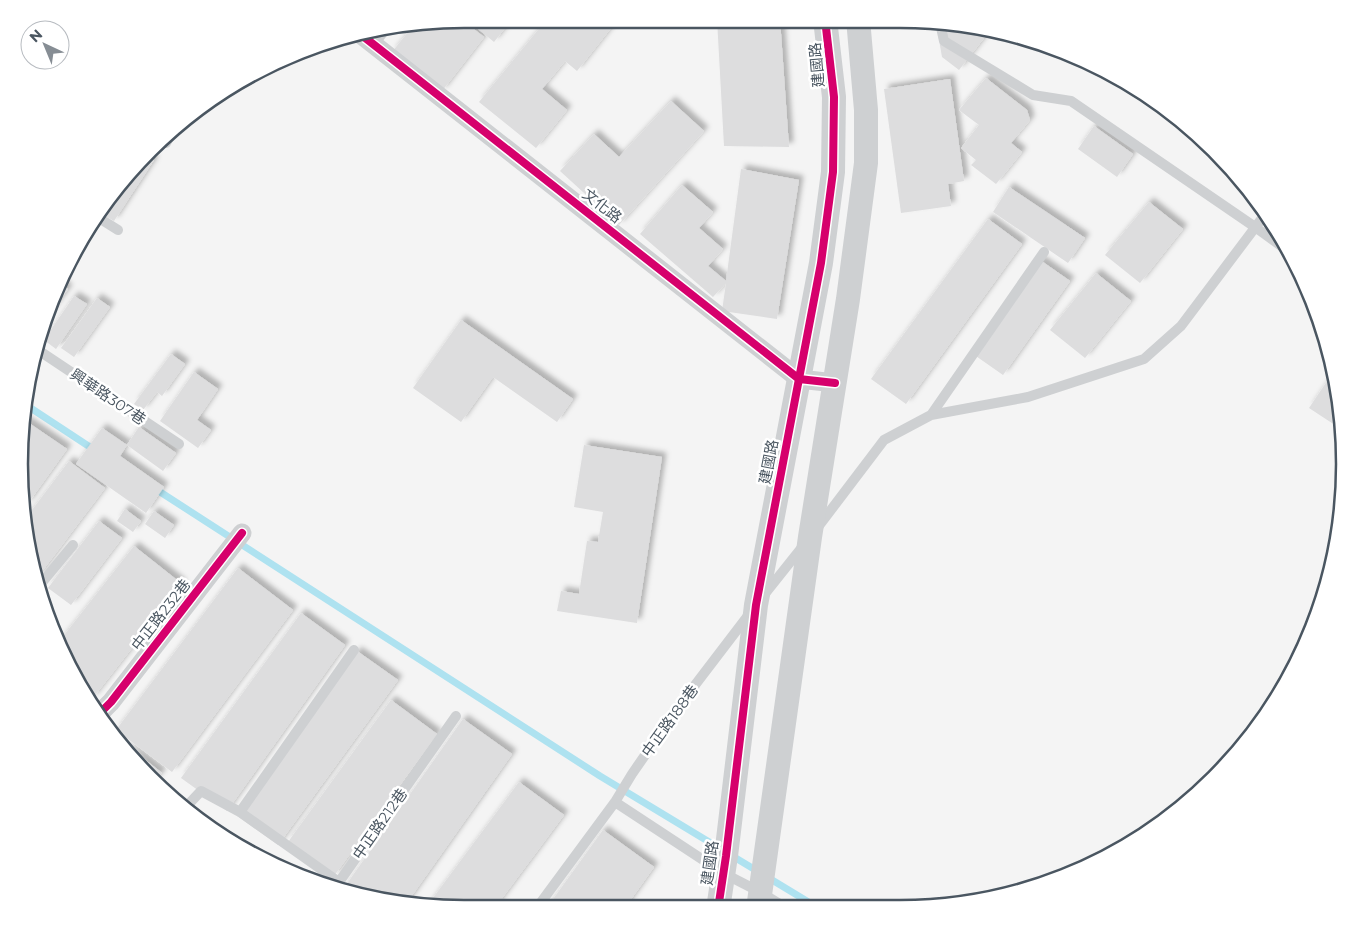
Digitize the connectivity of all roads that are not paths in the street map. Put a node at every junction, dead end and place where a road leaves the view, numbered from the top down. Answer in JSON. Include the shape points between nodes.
{"nodes":[{"id":1,"x":826,"y":28,"type":"edge"},
{"id":2,"x":859,"y":28,"type":"edge"},
{"id":3,"x":941,"y":29,"type":"edge"},
{"id":4,"x":366,"y":38,"type":"edge"},
{"id":5,"x":102,"y":220,"type":"edge"},
{"id":6,"x":1261,"y":220,"type":"edge"},
{"id":7,"x":1255,"y":227,"type":"junction"},
{"id":8,"x":118,"y":230,"type":"dead end"},
{"id":9,"x":1274,"y":241,"type":"edge"},
{"id":10,"x":1044,"y":252,"type":"dead end"},
{"id":11,"x":42,"y":352,"type":"edge"},
{"id":12,"x":799,"y":379,"type":"junction"},
{"id":13,"x":834,"y":383,"type":"junction"},
{"id":14,"x":931,"y":415,"type":"junction"},
{"id":15,"x":178,"y":444,"type":"dead end"},
{"id":16,"x":242,"y":533,"type":"dead end"},
{"id":17,"x":810,"y":537,"type":"junction"},
{"id":18,"x":73,"y":545,"type":"dead end"},
{"id":19,"x":43,"y":581,"type":"edge"},
{"id":20,"x":756,"y":605,"type":"junction"},
{"id":21,"x":354,"y":650,"type":"dead end"},
{"id":22,"x":103,"y":710,"type":"edge"},
{"id":23,"x":456,"y":716,"type":"dead end"},
{"id":24,"x":615,"y":802,"type":"junction"},
{"id":25,"x":190,"y":803,"type":"edge"},
{"id":26,"x":240,"y":812,"type":"junction"},
{"id":27,"x":724,"y":864,"type":"junction"},
{"id":28,"x":760,"y":895,"type":"edge"},
{"id":29,"x":543,"y":900,"type":"edge"},
{"id":30,"x":719,"y":900,"type":"edge"}],
"edges":[{"from":1,"to":12,"type":"street","name":"建國路","via":[[834,97],[833,172],[821,263]]},
{"from":2,"to":13,"type":"street","via":[[866,110],[866,163]]},
{"from":3,"to":7,"type":"lane","via":[[944,41],[1033,95],[1071,101]]},
{"from":4,"to":12,"type":"street","name":"文化路"},
{"from":5,"to":8,"type":"lane"},
{"from":6,"to":7,"type":"lane"},
{"from":7,"to":9,"type":"lane"},
{"from":7,"to":14,"type":"lane","via":[[1181,326],[1144,359],[1028,397]]},
{"from":10,"to":14,"type":"lane"},
{"from":11,"to":15,"type":"lane","name":"興華路307巷"},
{"from":12,"to":13,"type":"street"},
{"from":12,"to":20,"type":"street","name":"建國路"},
{"from":13,"to":17,"type":"street"},
{"from":14,"to":17,"type":"lane","name":"中正路188巷","via":[[884,440]]},
{"from":16,"to":22,"type":"street","name":"中正路232巷"},
{"from":17,"to":20,"type":"lane","name":"中正路188巷"},
{"from":17,"to":28,"type":"street"},
{"from":18,"to":19,"type":"lane"},
{"from":20,"to":24,"type":"lane","name":"中正路188巷","via":[[679,706]]},
{"from":20,"to":27,"type":"street","name":"建國路"},
{"from":21,"to":26,"type":"lane"},
{"from":23,"to":26,"type":"lane","name":"中正路212巷","via":[[340,882]]},
{"from":24,"to":27,"type":"lane"},
{"from":24,"to":29,"type":"lane","name":"中正路188巷"},
{"from":25,"to":26,"type":"lane","name":"中正路212巷","via":[[201,791]]},
{"from":27,"to":28,"type":"lane"},
{"from":27,"to":30,"type":"street","name":"建國路"}]}
